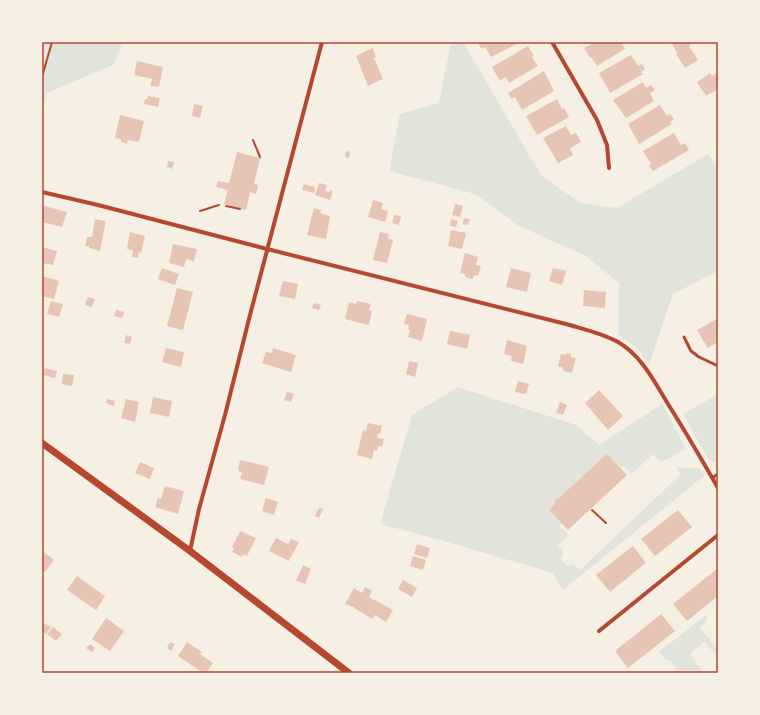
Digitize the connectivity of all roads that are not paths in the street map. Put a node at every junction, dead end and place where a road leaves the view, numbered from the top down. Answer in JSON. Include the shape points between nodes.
{"nodes":[{"id":1,"x":322,"y":42,"type":"edge"},
{"id":2,"x":552,"y":42,"type":"edge"},
{"id":3,"x":609,"y":168,"type":"dead end"},
{"id":4,"x":42,"y":192,"type":"edge"},
{"id":5,"x":267,"y":249,"type":"junction"},
{"id":6,"x":684,"y":337,"type":"dead end"},
{"id":7,"x":718,"y":366,"type":"edge"},
{"id":8,"x":42,"y":443,"type":"edge"},
{"id":9,"x":718,"y":474,"type":"edge"},
{"id":10,"x":712,"y":478,"type":"junction"},
{"id":11,"x":718,"y":488,"type":"edge"},
{"id":12,"x":718,"y":535,"type":"edge"},
{"id":13,"x":190,"y":551,"type":"junction"},
{"id":14,"x":600,"y":631,"type":"dead end"},
{"id":15,"x":350,"y":673,"type":"edge"}],
"edges":[{"from":1,"to":5,"type":"street"},
{"from":2,"to":3,"type":"street","via":[[597,120],[607,145]]},
{"from":4,"to":5,"type":"street"},
{"from":5,"to":10,"type":"street","via":[[566,324],[618,342],[644,364]]},
{"from":5,"to":13,"type":"street"},
{"from":6,"to":7,"type":"lane","via":[[691,351]]},
{"from":8,"to":13,"type":"street"},
{"from":9,"to":10,"type":"lane"},
{"from":10,"to":11,"type":"street"},
{"from":12,"to":14,"type":"street"},
{"from":13,"to":15,"type":"street"}]}
